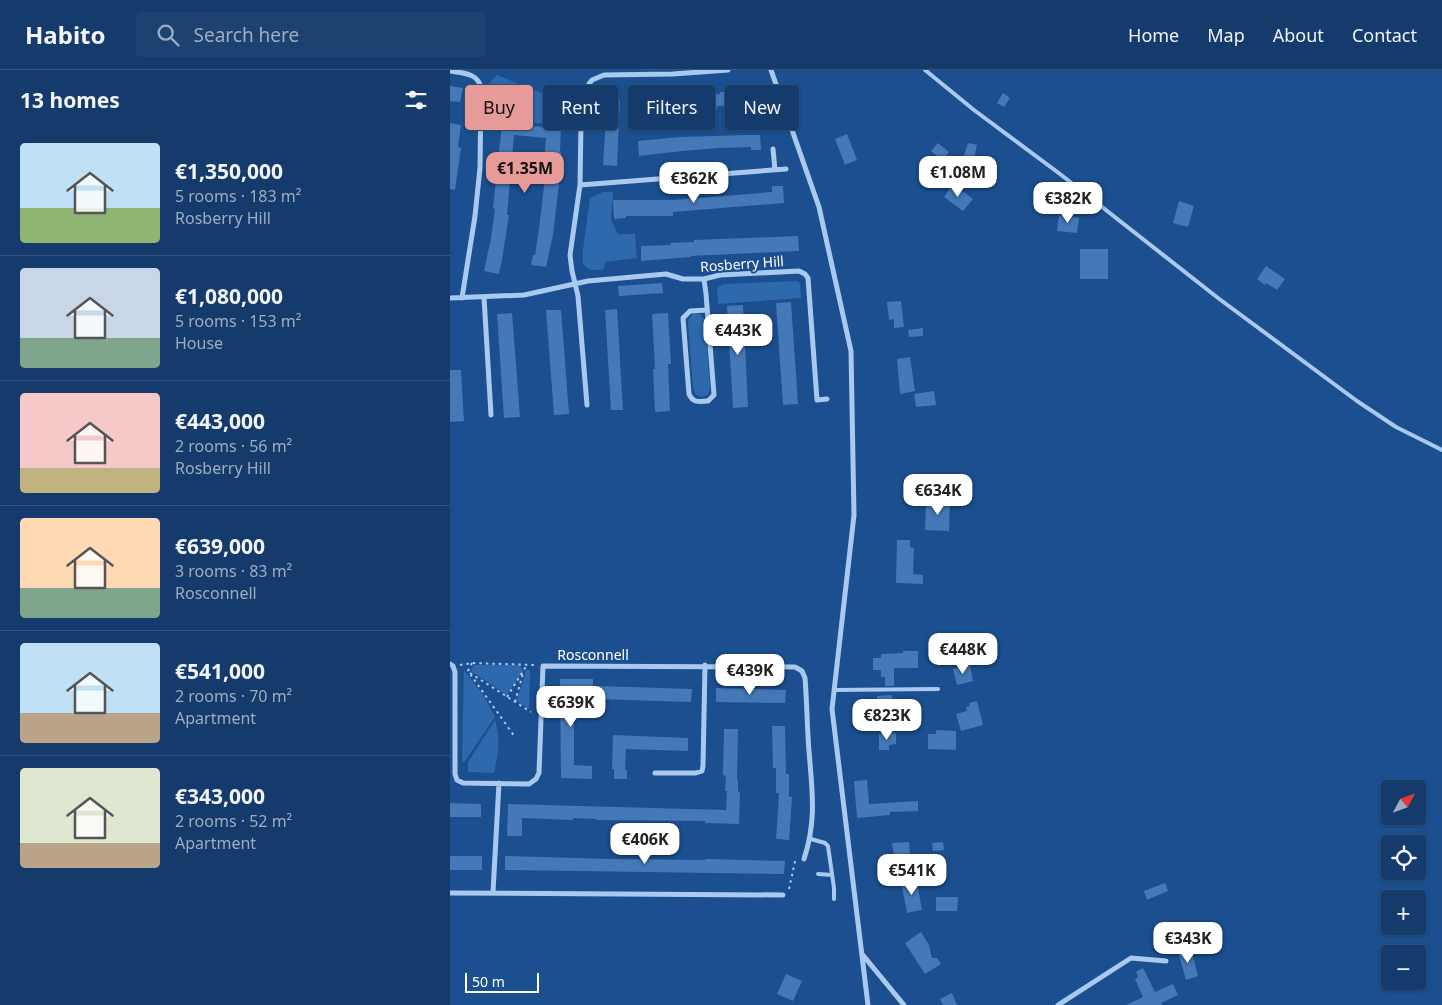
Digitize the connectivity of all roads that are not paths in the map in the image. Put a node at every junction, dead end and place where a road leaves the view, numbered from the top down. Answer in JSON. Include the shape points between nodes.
{"nodes":[{"id":1,"x":728,"y":70,"type":"edge"},
{"id":2,"x":771,"y":70,"type":"edge"},
{"id":3,"x":926,"y":70,"type":"edge"},
{"id":4,"x":450,"y":71,"type":"edge"},
{"id":5,"x":773,"y":149,"type":"dead end"},
{"id":6,"x":786,"y":169,"type":"dead end"},
{"id":7,"x":775,"y":170,"type":"junction"},
{"id":8,"x":580,"y":185,"type":"junction"},
{"id":9,"x":704,"y":278,"type":"junction"},
{"id":10,"x":574,"y":284,"type":"junction"},
{"id":11,"x":484,"y":297,"type":"junction"},
{"id":12,"x":450,"y":298,"type":"edge"},
{"id":13,"x":462,"y":298,"type":"junction"},
{"id":14,"x":707,"y":310,"type":"junction"},
{"id":15,"x":827,"y":399,"type":"dead end"},
{"id":16,"x":587,"y":406,"type":"dead end"},
{"id":17,"x":491,"y":415,"type":"dead end"},
{"id":18,"x":1442,"y":450,"type":"edge"},
{"id":19,"x":451,"y":665,"type":"edge"},
{"id":20,"x":705,"y":666,"type":"junction"},
{"id":21,"x":834,"y":690,"type":"junction"},
{"id":22,"x":938,"y":690,"type":"dead end"},
{"id":23,"x":655,"y":773,"type":"dead end"},
{"id":24,"x":499,"y":783,"type":"junction"},
{"id":25,"x":811,"y":839,"type":"junction"},
{"id":26,"x":804,"y":859,"type":"dead end"},
{"id":27,"x":818,"y":874,"type":"dead end"},
{"id":28,"x":832,"y":874,"type":"junction"},
{"id":29,"x":493,"y":892,"type":"junction"},
{"id":30,"x":450,"y":893,"type":"edge"},
{"id":31,"x":783,"y":896,"type":"dead end"},
{"id":32,"x":834,"y":899,"type":"dead end"},
{"id":33,"x":861,"y":954,"type":"junction"},
{"id":34,"x":1166,"y":961,"type":"dead end"},
{"id":35,"x":868,"y":1005,"type":"edge"},
{"id":36,"x":904,"y":1005,"type":"edge"},
{"id":37,"x":1058,"y":1005,"type":"edge"}],
"edges":[{"from":1,"to":8,"type":"street","via":[[604,75],[592,80],[586,88],[580,123]]},
{"from":2,"to":21,"type":"street","via":[[819,207],[851,351],[854,515]]},
{"from":3,"to":18,"type":"lane","via":[[1218,298],[1342,390],[1396,427]]},
{"from":4,"to":13,"type":"street","via":[[472,75],[479,81],[481,89],[480,168]]},
{"from":5,"to":7,"type":"street"},
{"from":6,"to":7,"type":"street"},
{"from":7,"to":8,"type":"street"},
{"from":8,"to":10,"type":"street","via":[[570,255]]},
{"from":9,"to":10,"type":"street","name":"Rosberry Hill","via":[[682,279],[666,274]]},
{"from":9,"to":14,"type":"street"},
{"from":9,"to":15,"type":"street","name":"Rosberry Hill","via":[[799,271],[805,274],[808,278],[817,400]]},
{"from":10,"to":11,"type":"street","name":"Rosberry Hill","via":[[524,295]]},
{"from":10,"to":16,"type":"street","via":[[578,296]]},
{"from":11,"to":13,"type":"street","name":"Rosberry Hill"},
{"from":11,"to":17,"type":"street"},
{"from":12,"to":13,"type":"street","name":"Rosberry Hill"},
{"from":14,"to":14,"type":"street","via":[[714,395],[708,401],[696,402],[689,394],[683,318],[690,311]]},
{"from":19,"to":24,"type":"street","name":"Rosconnell","via":[[455,672],[454,774],[463,783]]},
{"from":20,"to":23,"type":"street","via":[[702,771]]},
{"from":20,"to":24,"type":"street","name":"Rosconnell","via":[[543,666],[539,773],[529,784]]},
{"from":20,"to":25,"type":"street","name":"Rosconnell","via":[[795,667],[802,671],[813,796]]},
{"from":21,"to":22,"type":"lane"},
{"from":21,"to":33,"type":"street","via":[[832,709]]},
{"from":24,"to":29,"type":"street"},
{"from":25,"to":26,"type":"street","name":"Rosconnell"},
{"from":25,"to":28,"type":"lane","via":[[828,846]]},
{"from":27,"to":28,"type":"lane"},
{"from":28,"to":32,"type":"lane"},
{"from":29,"to":30,"type":"street"},
{"from":29,"to":31,"type":"street"},
{"from":33,"to":35,"type":"street"},
{"from":33,"to":36,"type":"street"},
{"from":34,"to":37,"type":"street","via":[[1131,958]]}]}
